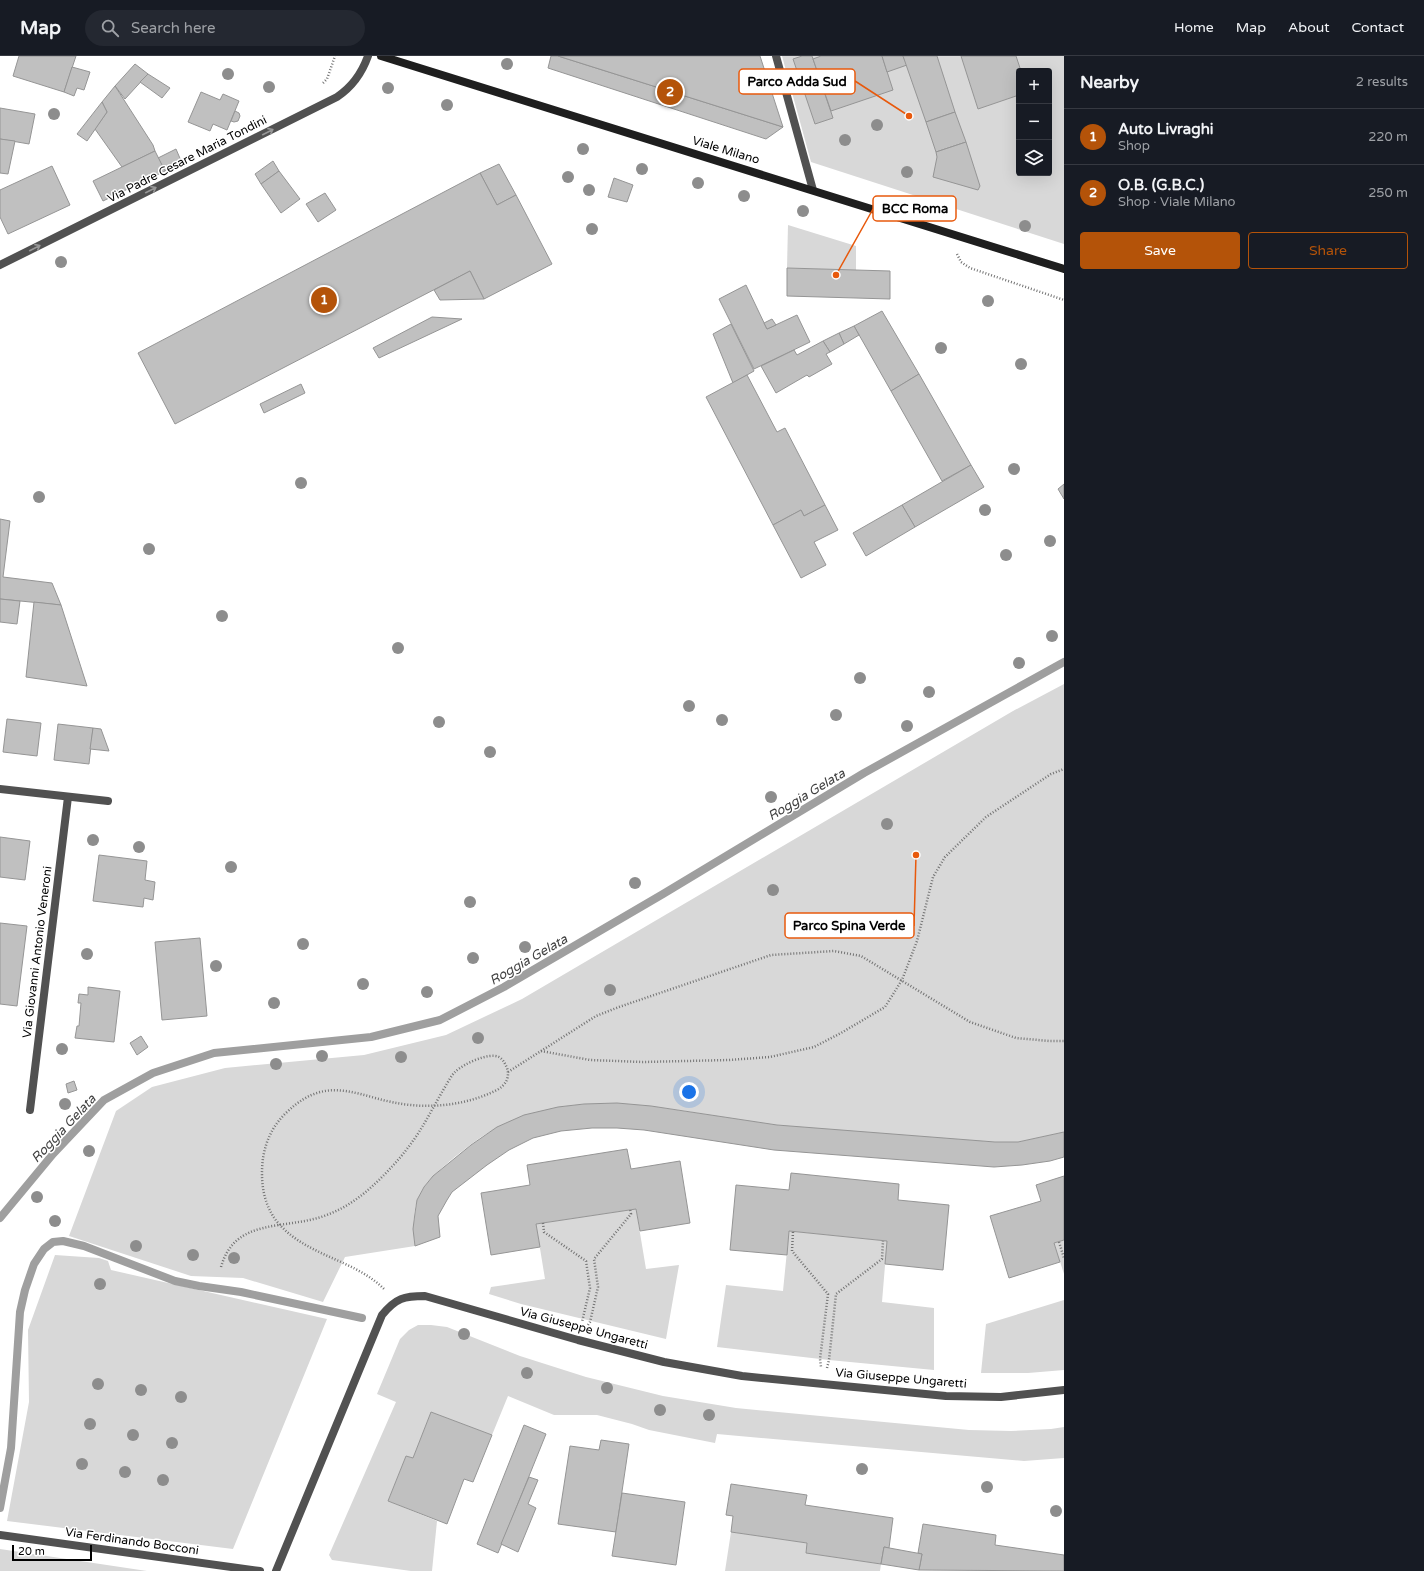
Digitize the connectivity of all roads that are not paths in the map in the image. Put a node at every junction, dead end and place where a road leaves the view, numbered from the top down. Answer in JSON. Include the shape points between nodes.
{"nodes":[{"id":1,"x":368,"y":56,"type":"edge"},
{"id":2,"x":380,"y":56,"type":"edge"},
{"id":3,"x":776,"y":56,"type":"edge"},
{"id":4,"x":813,"y":190,"type":"junction"},
{"id":5,"x":0,"y":265,"type":"edge"},
{"id":6,"x":1064,"y":269,"type":"edge"},
{"id":7,"x":0,"y":789,"type":"edge"},
{"id":8,"x":68,"y":796,"type":"junction"},
{"id":9,"x":108,"y":801,"type":"dead end"},
{"id":10,"x":30,"y":1110,"type":"dead end"},
{"id":11,"x":1064,"y":1390,"type":"edge"},
{"id":12,"x":0,"y":1535,"type":"edge"},
{"id":13,"x":260,"y":1571,"type":"edge"},
{"id":14,"x":276,"y":1571,"type":"edge"}],
"edges":[{"from":5,"to":1,"type":"street","name":"Via Padre Cesare Maria Tondini","one_way":true,"via":[[337,97],[347,91],[355,81]]},
{"from":2,"to":4,"type":"street","name":"Viale Milano"},
{"from":3,"to":4,"type":"street"},
{"from":4,"to":6,"type":"street","name":"Viale Milano"},
{"from":7,"to":8,"type":"street"},
{"from":8,"to":9,"type":"street"},
{"from":8,"to":10,"type":"street","name":"Via Giovanni Antonio Veneroni"},
{"from":11,"to":14,"type":"street","name":"Via Giuseppe Ungaretti","via":[[1001,1397],[946,1396],[742,1376],[664,1362],[425,1296],[407,1296],[391,1304],[382,1315]]},
{"from":12,"to":13,"type":"street","name":"Via Ferdinando Bocconi"}]}
